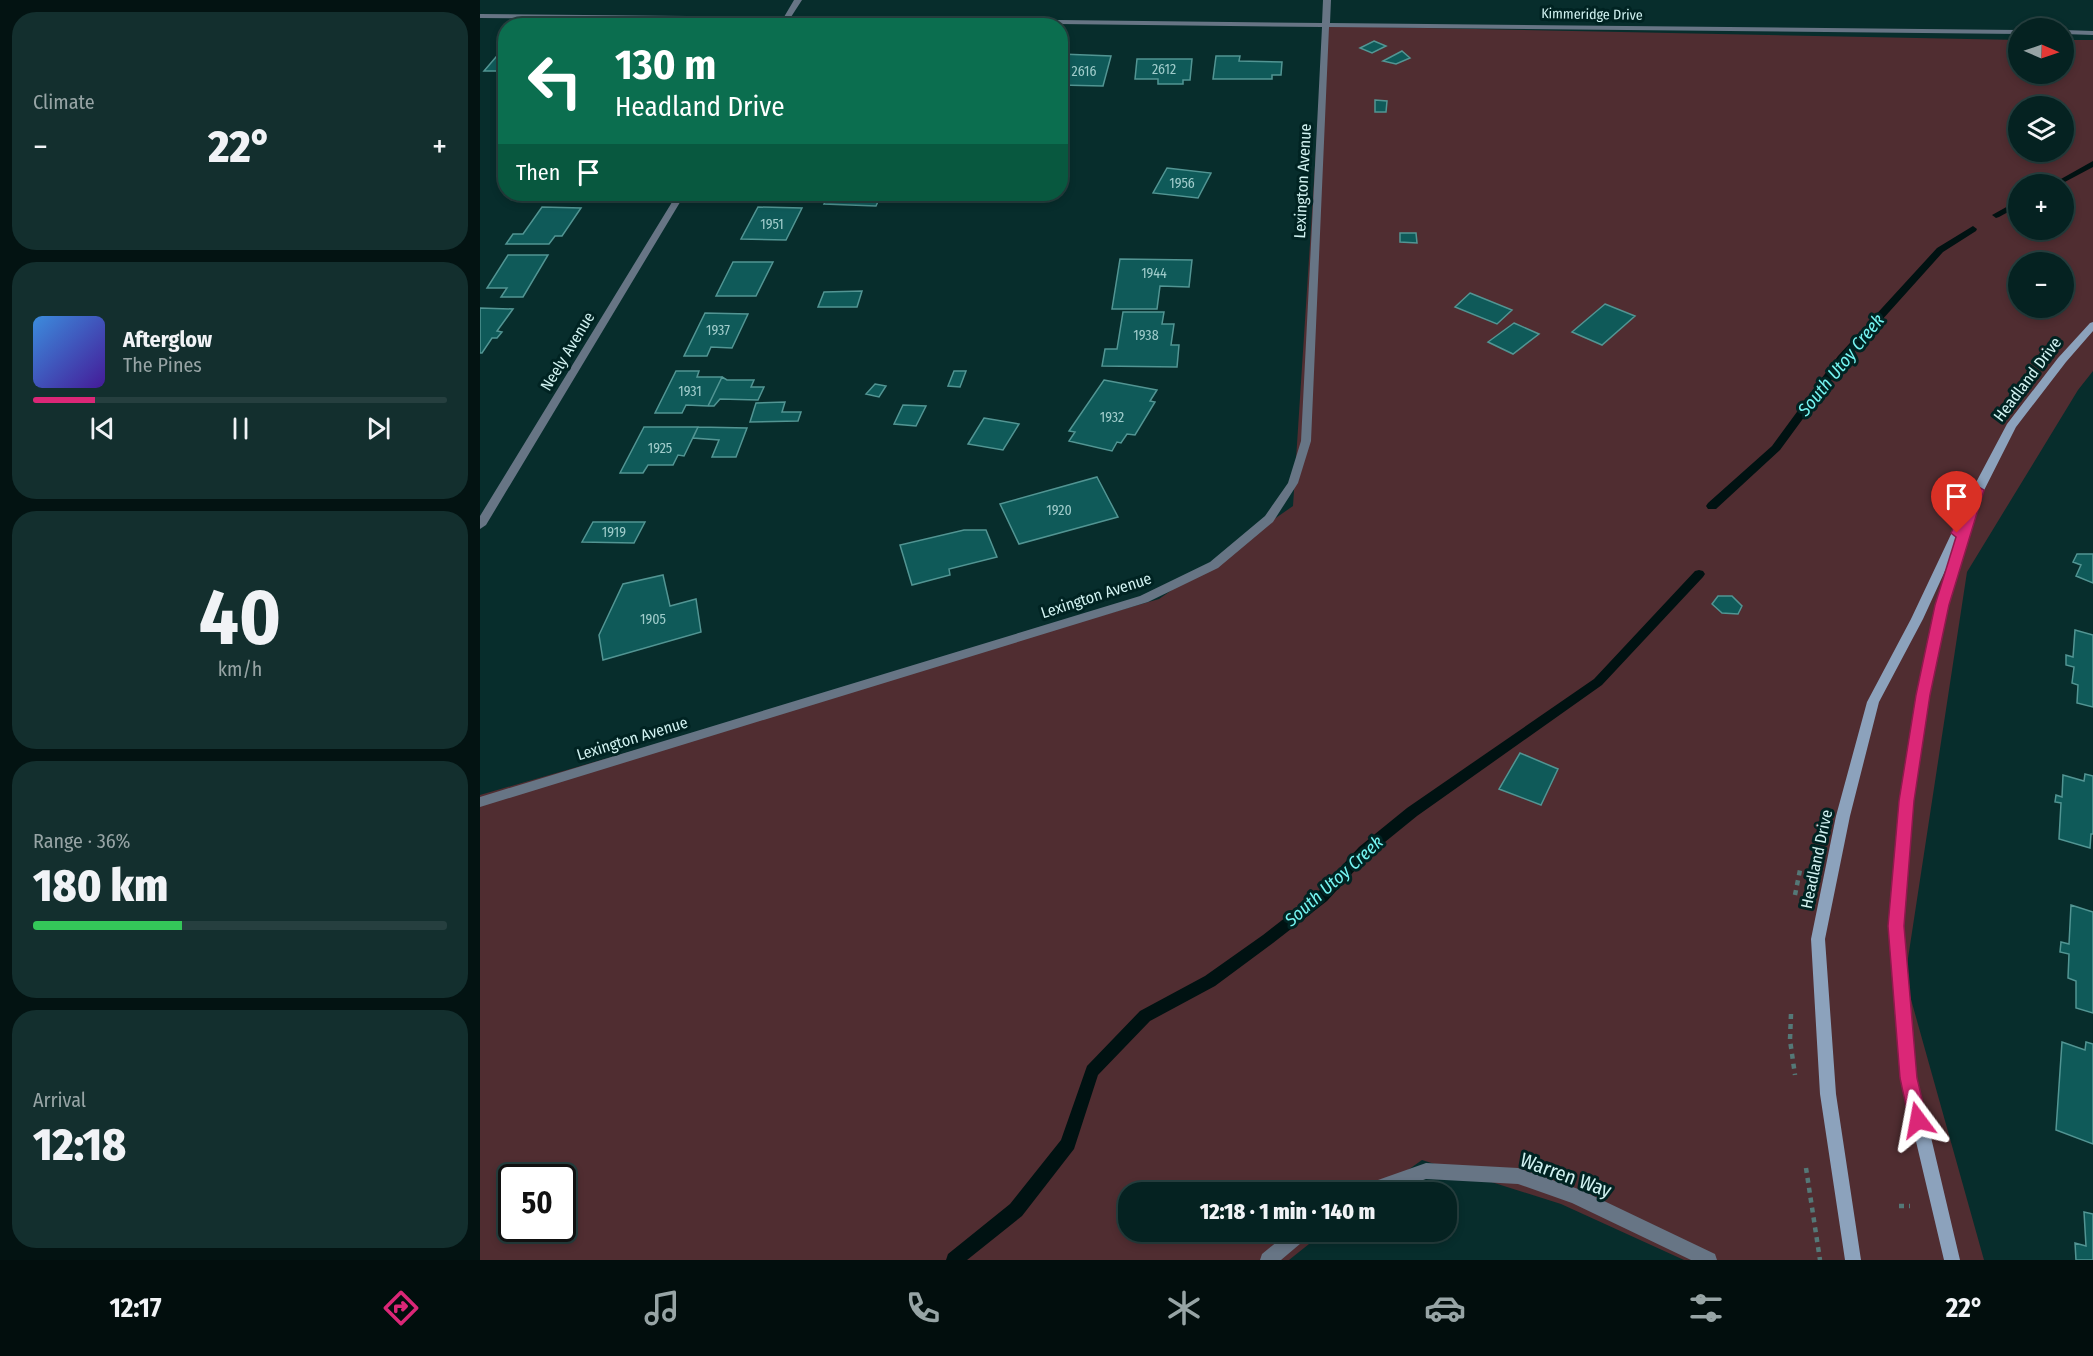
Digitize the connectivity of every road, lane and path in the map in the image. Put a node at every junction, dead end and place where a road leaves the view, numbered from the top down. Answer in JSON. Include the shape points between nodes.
{"nodes":[{"id":1,"x":798,"y":0,"type":"edge"},
{"id":2,"x":1328,"y":0,"type":"edge"},
{"id":3,"x":480,"y":16,"type":"edge"},
{"id":4,"x":581,"y":18,"type":"edge"},
{"id":5,"x":787,"y":18,"type":"edge"},
{"id":6,"x":1068,"y":24,"type":"edge"},
{"id":7,"x":1326,"y":25,"type":"junction"},
{"id":8,"x":2008,"y":32,"type":"edge"},
{"id":9,"x":2074,"y":32,"type":"edge"},
{"id":10,"x":2093,"y":33,"type":"edge"},
{"id":11,"x":677,"y":201,"type":"edge"},
{"id":12,"x":2093,"y":325,"type":"edge"},
{"id":13,"x":1977,"y":490,"type":"junction"},
{"id":14,"x":480,"y":525,"type":"edge"},
{"id":15,"x":480,"y":801,"type":"edge"},
{"id":16,"x":1395,"y":1182,"type":"edge"},
{"id":17,"x":1899,"y":1206,"type":"dead end"},
{"id":18,"x":1911,"y":1206,"type":"dead end"},
{"id":19,"x":1289,"y":1242,"type":"edge"},
{"id":20,"x":1817,"y":1246,"type":"dead end"},
{"id":21,"x":1268,"y":1260,"type":"edge"},
{"id":22,"x":1708,"y":1260,"type":"edge"},
{"id":23,"x":1820,"y":1260,"type":"edge"},
{"id":24,"x":1853,"y":1260,"type":"edge"},
{"id":25,"x":1952,"y":1260,"type":"edge"}],
"edges":[{"from":1,"to":5,"type":"street"},
{"from":2,"to":7,"type":"street","name":"Lexington Avenue"},
{"from":3,"to":4,"type":"street","name":"Kimmeridge Drive"},
{"from":6,"to":7,"type":"street","name":"Kimmeridge Drive"},
{"from":7,"to":8,"type":"street","name":"Kimmeridge Drive"},
{"from":7,"to":15,"type":"street","name":"Lexington Avenue","via":[[1306,441],[1293,483],[1269,519],[1214,565],[1144,599]]},
{"from":9,"to":10,"type":"street"},
{"from":11,"to":14,"type":"street","name":"Neely Avenue"},
{"from":12,"to":13,"type":"main road","name":"Headland Drive","via":[[2011,426]]},
{"from":13,"to":24,"type":"main road","name":"Headland Drive","via":[[1873,702],[1843,816],[1818,939],[1828,1094]]},
{"from":13,"to":25,"type":"main road","name":"Headland Drive","via":[[1942,605],[1923,695],[1907,801],[1896,926],[1909,1078]]},
{"from":16,"to":22,"type":"street","name":"Warren Way","via":[[1426,1171],[1518,1176],[1575,1197]]},
{"from":17,"to":18,"type":"path"},
{"from":19,"to":21,"type":"street"},
{"from":20,"to":23,"type":"path"}]}
